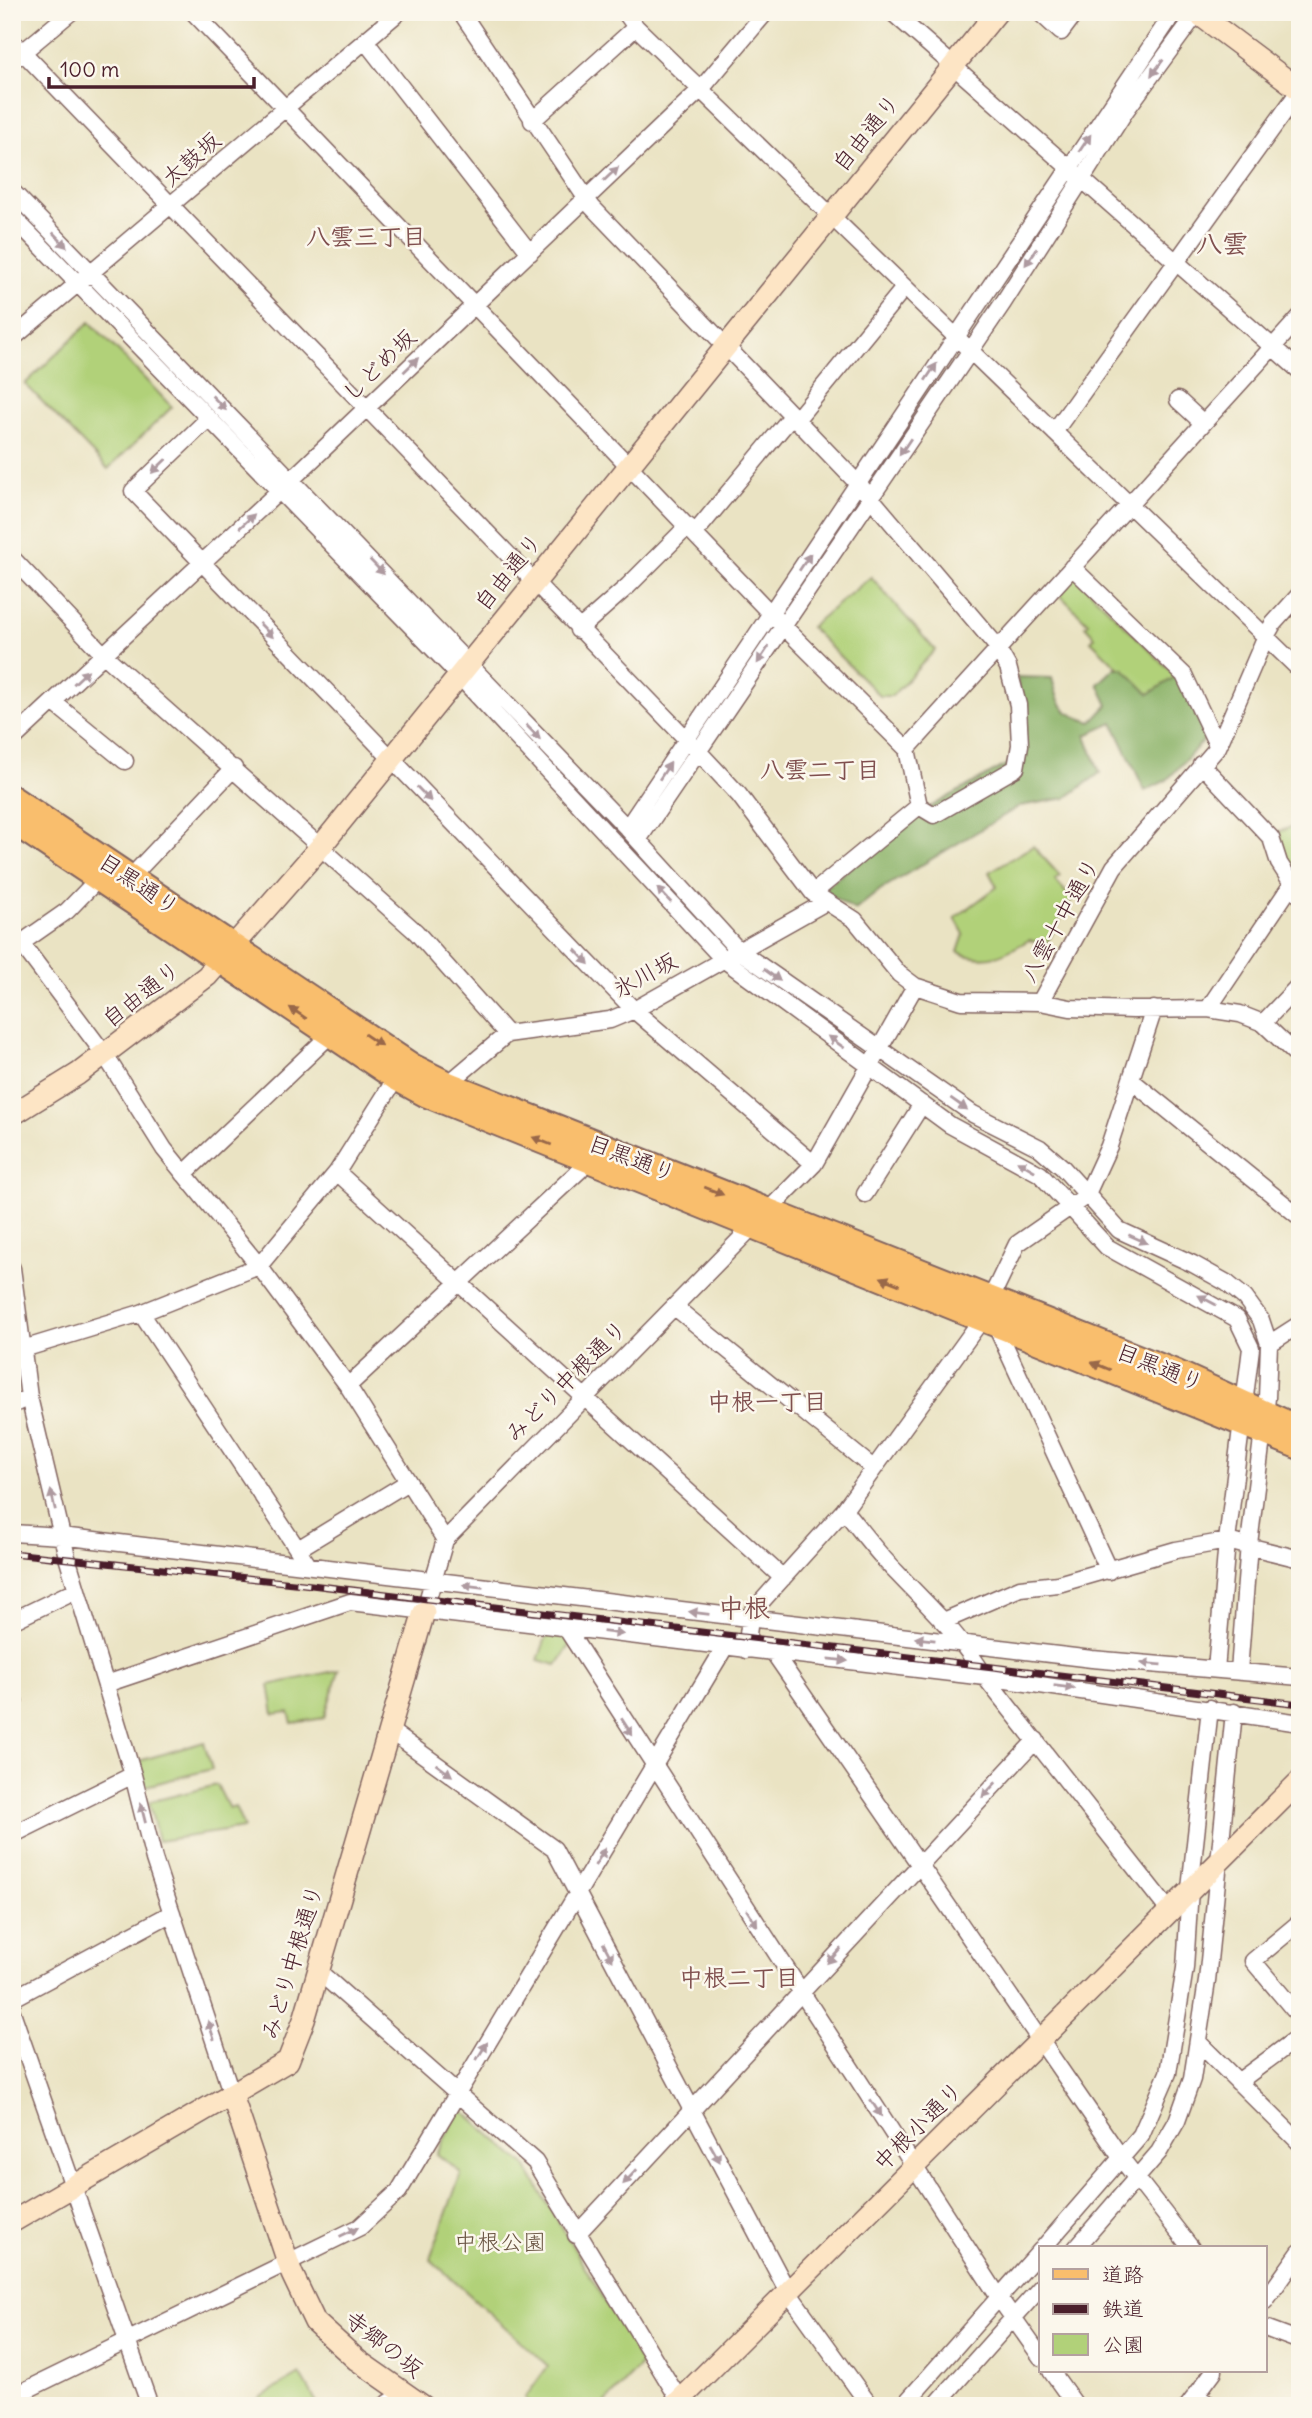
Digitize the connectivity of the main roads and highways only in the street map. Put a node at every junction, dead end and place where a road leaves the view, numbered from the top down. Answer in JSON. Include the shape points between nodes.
{"nodes":[{"id":1,"x":12,"y":798,"type":"edge"},
{"id":2,"x":12,"y":821,"type":"edge"},
{"id":3,"x":228,"y":955,"type":"junction"},
{"id":4,"x":762,"y":1220,"type":"junction"},
{"id":5,"x":1254,"y":1417,"type":"junction"},
{"id":6,"x":1300,"y":1429,"type":"edge"},
{"id":7,"x":1300,"y":1447,"type":"edge"}],
"edges":[{"from":1,"to":3,"type":"main road","name":"目黒通り","via":[[130,878]]},
{"from":2,"to":3,"type":"main road","name":"目黒通り"},
{"from":3,"to":4,"type":"main road","name":"目黒通り","one_way":true,"via":[[448,1084]]},
{"from":4,"to":3,"type":"main road","name":"目黒通り","one_way":true,"via":[[584,1158],[425,1094],[331,1034]]},
{"from":4,"to":5,"type":"main road","name":"目黒通り"},
{"from":5,"to":6,"type":"main road","name":"目黒通り"},
{"from":5,"to":7,"type":"main road","name":"目黒通り"}]}
